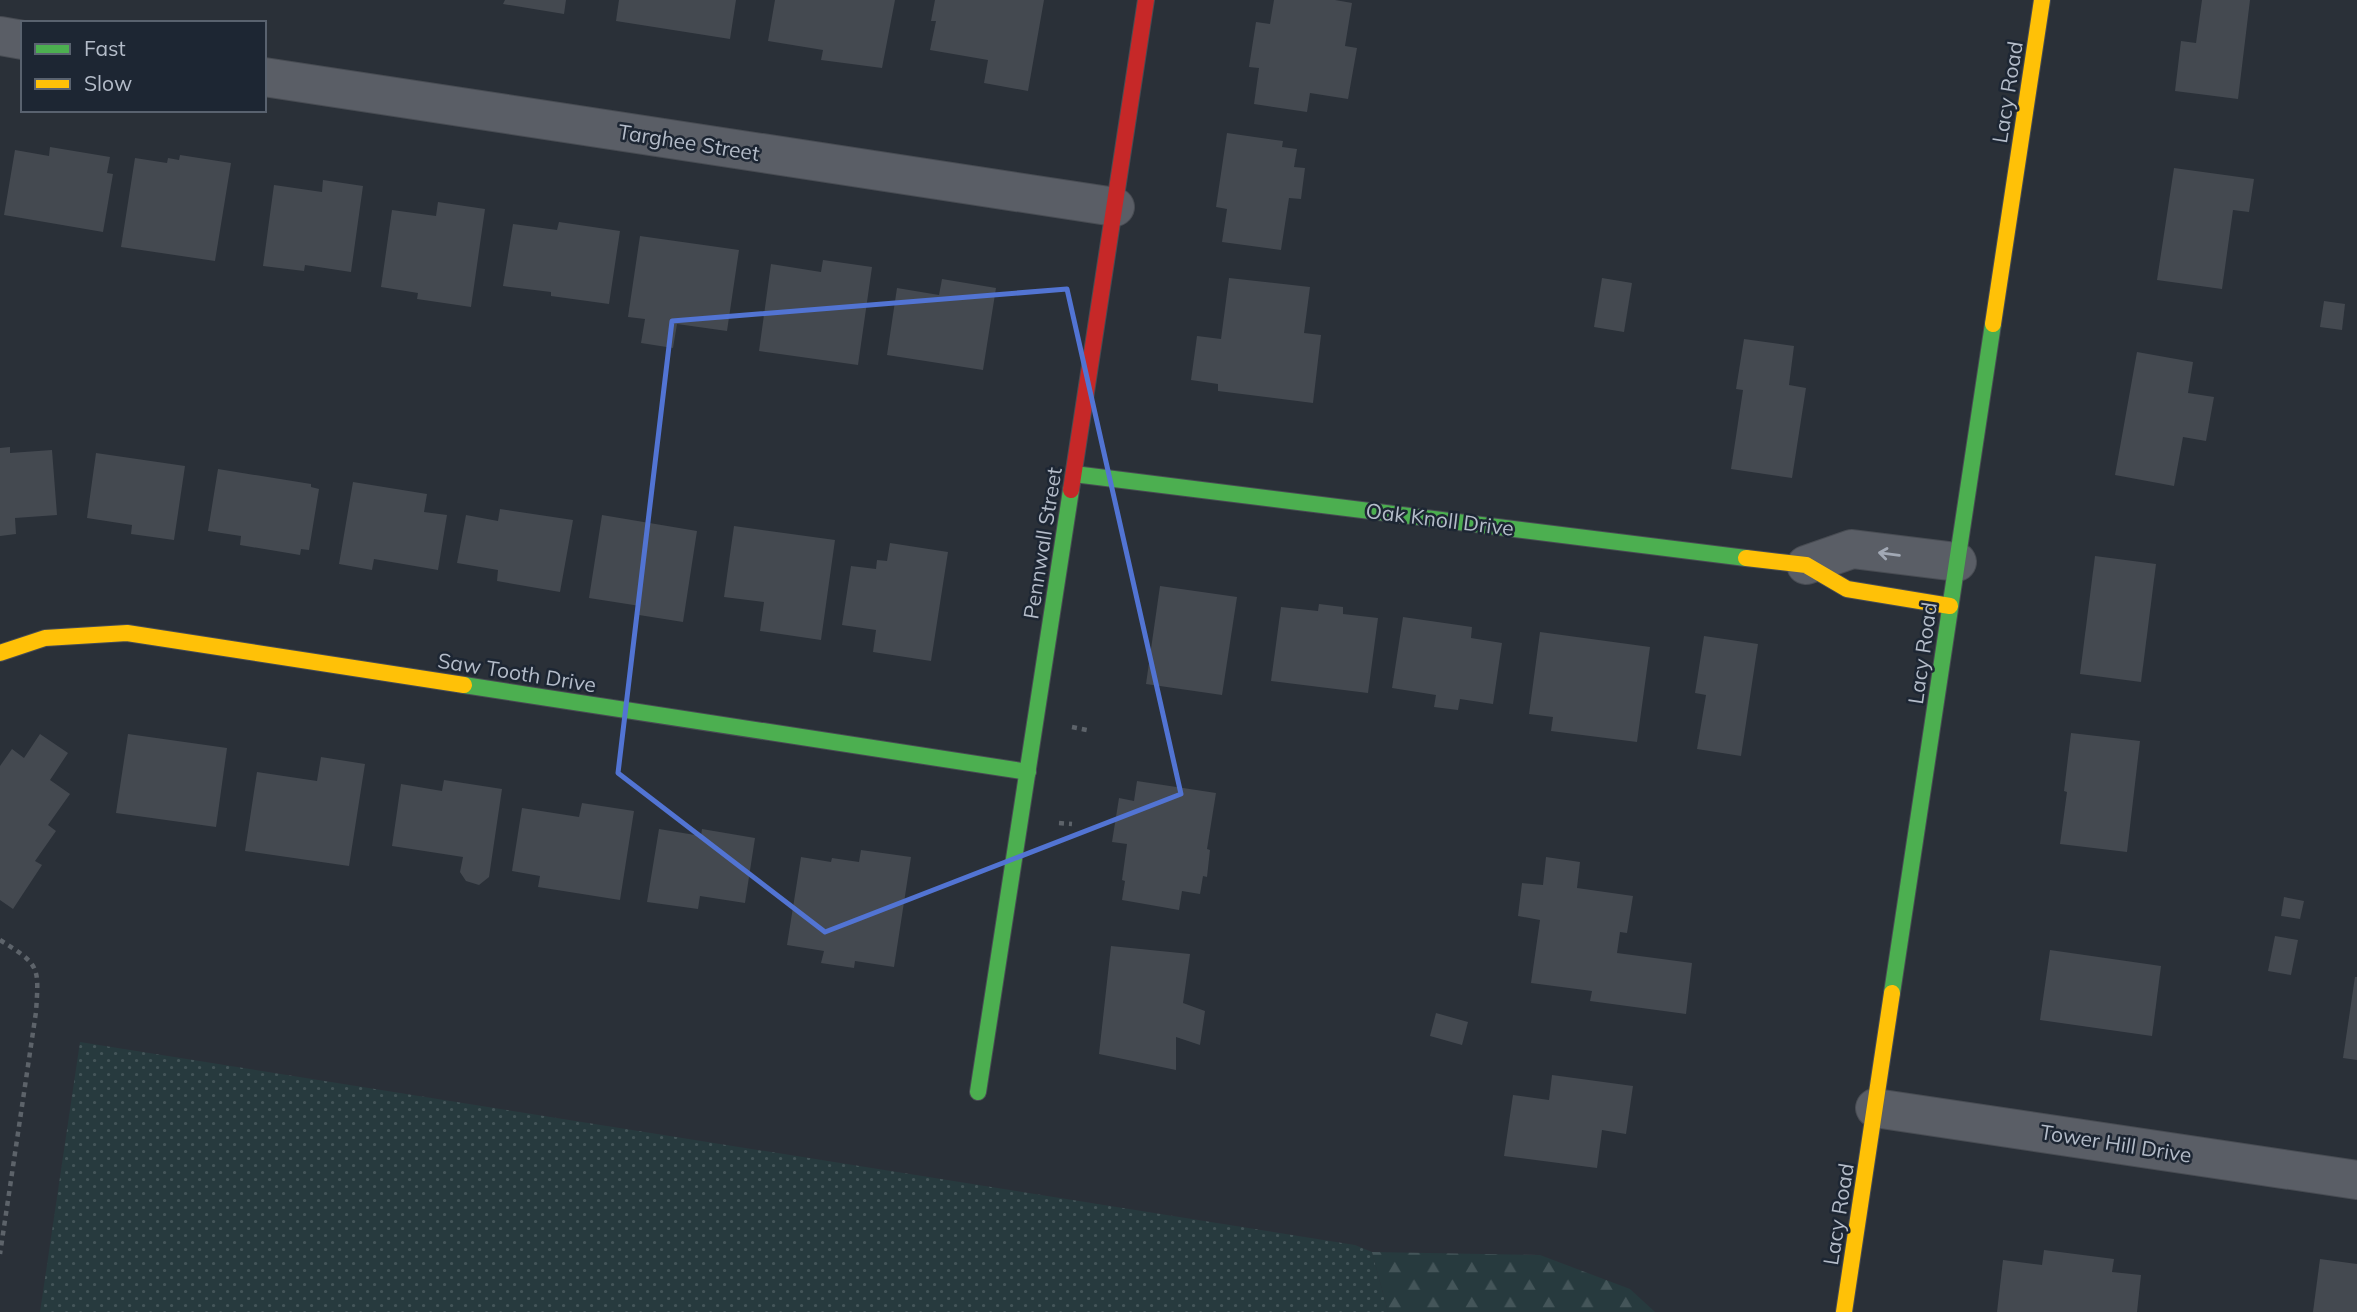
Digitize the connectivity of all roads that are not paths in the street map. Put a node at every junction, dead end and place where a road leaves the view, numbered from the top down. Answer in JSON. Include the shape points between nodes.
{"nodes":[{"id":1,"x":1146,"y":0,"type":"edge"},
{"id":2,"x":2042,"y":0,"type":"edge"},
{"id":3,"x":0,"y":36,"type":"edge"},
{"id":4,"x":21,"y":40,"type":"edge"},
{"id":5,"x":266,"y":76,"type":"edge"},
{"id":6,"x":1115,"y":207,"type":"junction"},
{"id":7,"x":1074,"y":474,"type":"junction"},
{"id":8,"x":1957,"y":562,"type":"junction"},
{"id":9,"x":1806,"y":565,"type":"junction"},
{"id":10,"x":1950,"y":606,"type":"junction"},
{"id":11,"x":0,"y":653,"type":"edge"},
{"id":12,"x":1028,"y":772,"type":"junction"},
{"id":13,"x":978,"y":1092,"type":"dead end"},
{"id":14,"x":1875,"y":1108,"type":"junction"},
{"id":15,"x":2357,"y":1180,"type":"edge"},
{"id":16,"x":1844,"y":1312,"type":"edge"}],
"edges":[{"from":1,"to":6,"type":"street","name":"Pennwall Street"},
{"from":2,"to":8,"type":"street","name":"Lacy Road"},
{"from":3,"to":4,"type":"street"},
{"from":5,"to":6,"type":"street","name":"Targhee Street"},
{"from":6,"to":7,"type":"street","name":"Pennwall Street"},
{"from":7,"to":9,"type":"street","name":"Oak Knoll Drive"},
{"from":7,"to":12,"type":"street","name":"Pennwall Street"},
{"from":8,"to":9,"type":"street","name":"Oak Knoll Drive","one_way":true,"via":[[1852,550]]},
{"from":8,"to":10,"type":"street","name":"Lacy Road"},
{"from":9,"to":10,"type":"street","name":"Oak Knoll Drive","via":[[1847,589]]},
{"from":10,"to":14,"type":"street","name":"Lacy Road"},
{"from":11,"to":12,"type":"street","name":"Saw Tooth Drive","via":[[45,638],[127,632]]},
{"from":12,"to":13,"type":"street","name":"Pennwall Street"},
{"from":14,"to":15,"type":"street","name":"Tower Hill Drive"},
{"from":14,"to":16,"type":"street","name":"Lacy Road"}]}
